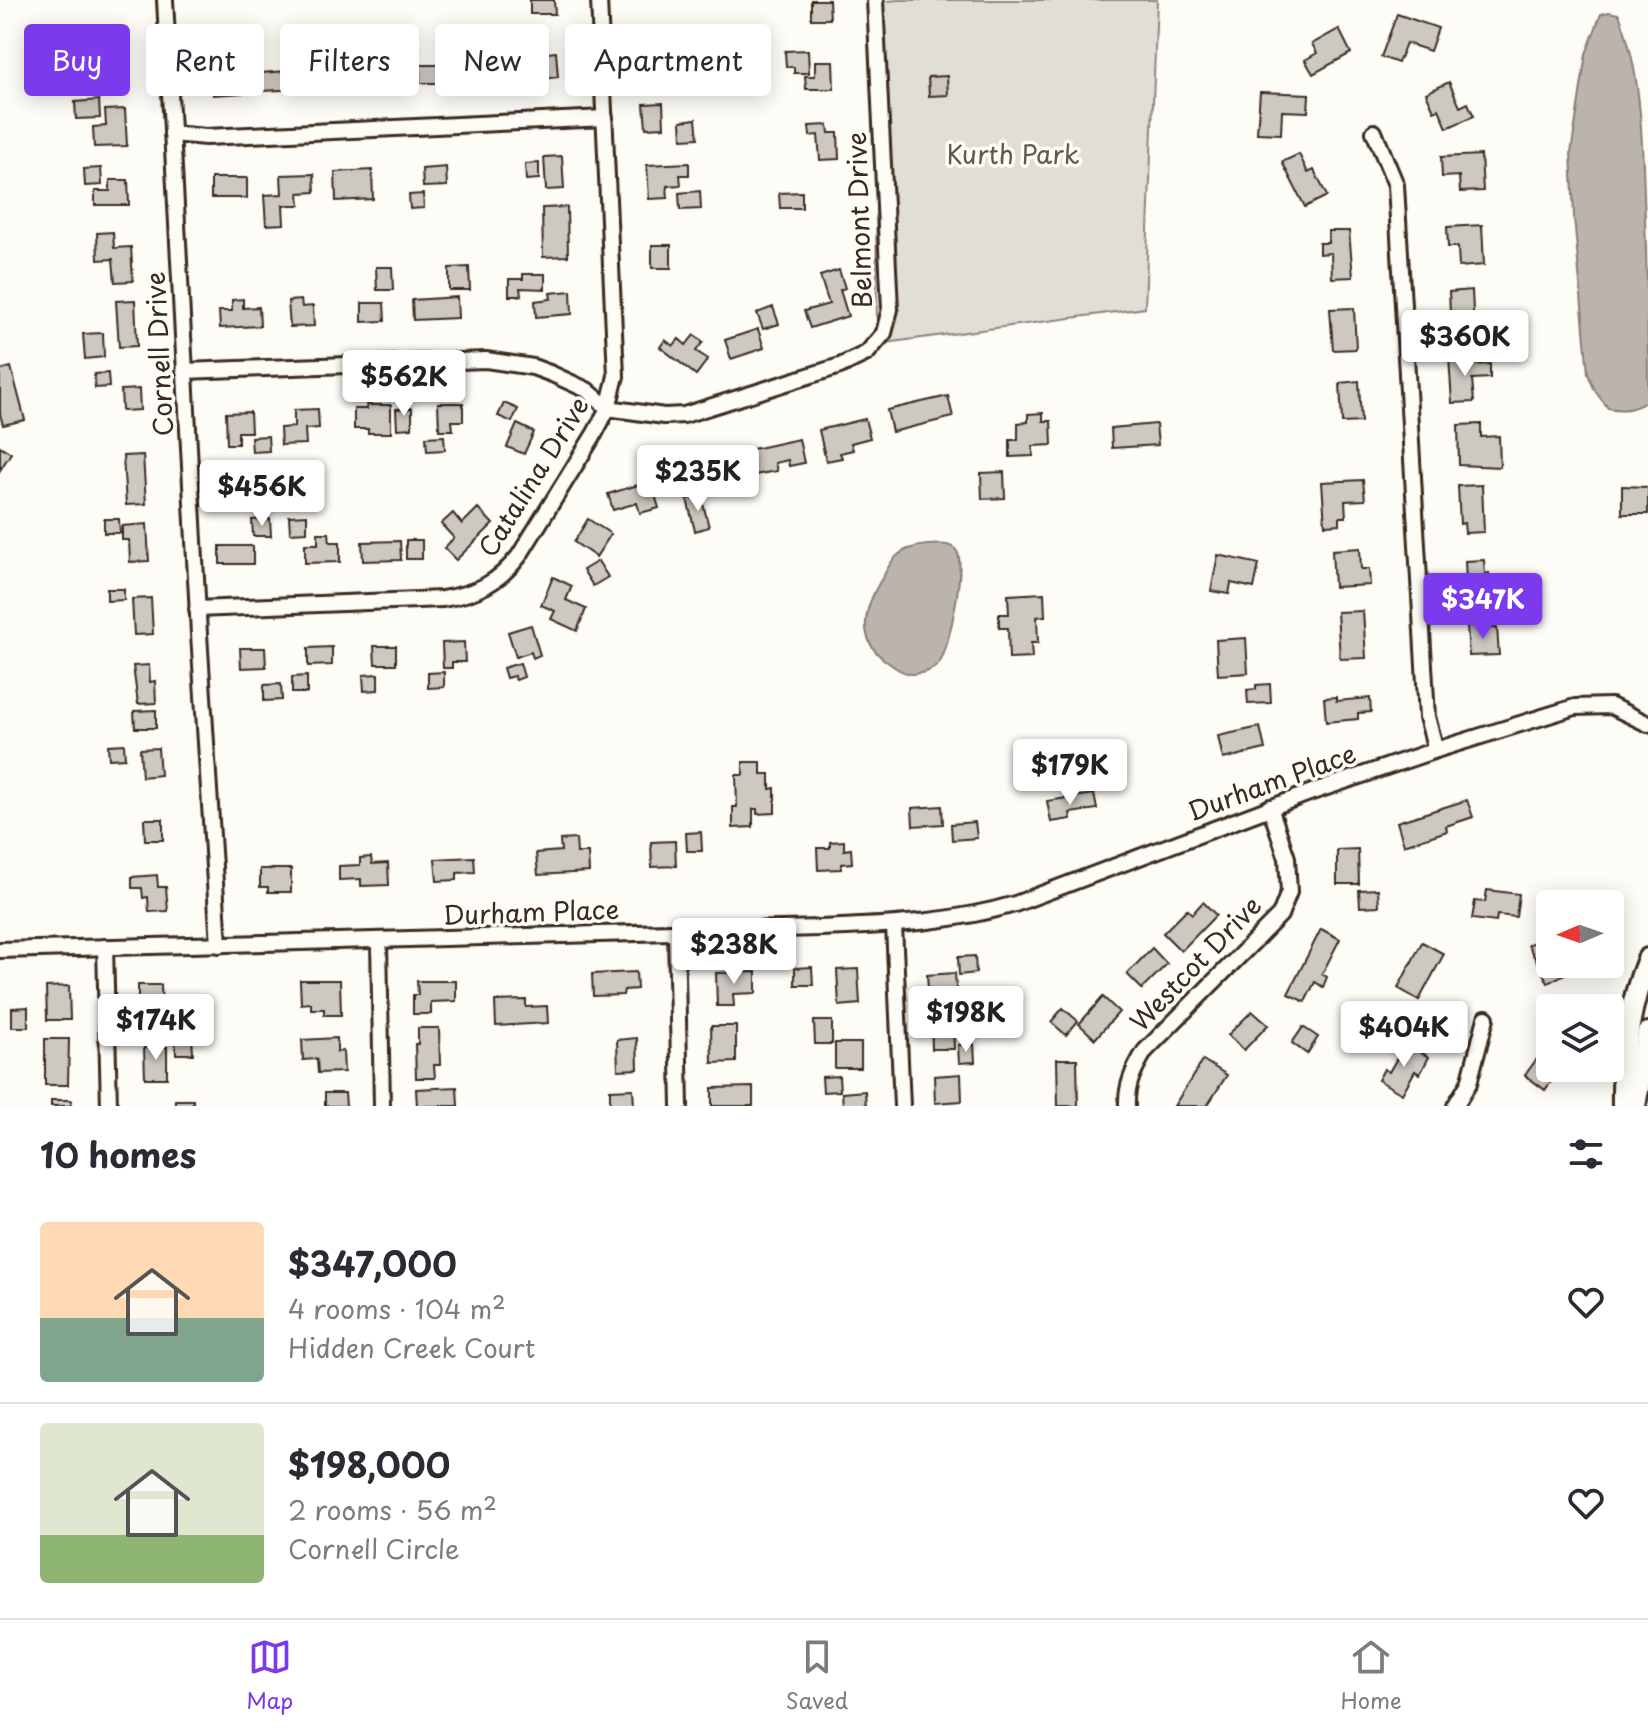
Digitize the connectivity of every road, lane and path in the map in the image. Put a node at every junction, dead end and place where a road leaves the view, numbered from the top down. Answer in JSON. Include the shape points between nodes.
{"nodes":[{"id":1,"x":165,"y":0,"type":"edge"},
{"id":2,"x":599,"y":0,"type":"edge"},
{"id":3,"x":875,"y":0,"type":"edge"},
{"id":4,"x":605,"y":118,"type":"junction"},
{"id":5,"x":1374,"y":132,"type":"dead end"},
{"id":6,"x":172,"y":134,"type":"junction"},
{"id":7,"x":184,"y":371,"type":"junction"},
{"id":8,"x":608,"y":408,"type":"junction"},
{"id":9,"x":197,"y":609,"type":"junction"},
{"id":10,"x":1648,"y":724,"type":"edge"},
{"id":11,"x":1436,"y":750,"type":"junction"},
{"id":12,"x":1270,"y":807,"type":"junction"},
{"id":13,"x":894,"y":925,"type":"junction"},
{"id":14,"x":676,"y":932,"type":"junction"},
{"id":15,"x":379,"y":941,"type":"junction"},
{"id":16,"x":219,"y":945,"type":"junction"},
{"id":17,"x":105,"y":947,"type":"junction"},
{"id":18,"x":0,"y":950,"type":"edge"},
{"id":19,"x":1648,"y":959,"type":"edge"},
{"id":20,"x":1486,"y":1018,"type":"dead end"},
{"id":21,"x":1648,"y":1019,"type":"edge"},
{"id":22,"x":1648,"y":1033,"type":"edge"},
{"id":23,"x":1642,"y":1055,"type":"junction"},
{"id":24,"x":109,"y":1106,"type":"edge"},
{"id":25,"x":382,"y":1106,"type":"edge"},
{"id":26,"x":680,"y":1106,"type":"edge"},
{"id":27,"x":902,"y":1106,"type":"edge"},
{"id":28,"x":1127,"y":1106,"type":"edge"},
{"id":29,"x":1455,"y":1106,"type":"edge"},
{"id":30,"x":1623,"y":1106,"type":"edge"},
{"id":31,"x":1635,"y":1106,"type":"edge"}],
"edges":[{"from":1,"to":6,"type":"street","name":"Cornell Drive"},
{"from":2,"to":4,"type":"street","name":"Catalina Drive"},
{"from":3,"to":8,"type":"street","name":"Belmont Drive","via":[[890,288],[888,322],[877,344],[840,366],[684,415]]},
{"from":4,"to":6,"type":"street","via":[[206,137]]},
{"from":4,"to":8,"type":"street","name":"Catalina Drive","via":[[617,358]]},
{"from":5,"to":11,"type":"street","via":[[1396,185],[1427,717]]},
{"from":6,"to":7,"type":"street","name":"Cornell Drive"},
{"from":7,"to":8,"type":"street","via":[[486,360],[552,374],[587,390]]},
{"from":7,"to":9,"type":"street","name":"Cornell Drive"},
{"from":8,"to":9,"type":"street","name":"Catalina Drive","via":[[519,556],[489,586],[442,599]]},
{"from":9,"to":16,"type":"street","name":"Cornell Drive"},
{"from":10,"to":11,"type":"street","name":"Durham Place","via":[[1611,706],[1575,707]]},
{"from":11,"to":12,"type":"street","name":"Durham Place"},
{"from":12,"to":13,"type":"street","name":"Durham Place","via":[[1015,904],[964,917]]},
{"from":12,"to":28,"type":"street","name":"Westcot Drive","via":[[1287,858],[1289,892],[1280,915],[1145,1051],[1133,1070]]},
{"from":13,"to":14,"type":"street","name":"Durham Place"},
{"from":13,"to":27,"type":"street"},
{"from":14,"to":15,"type":"street","name":"Durham Place"},
{"from":14,"to":26,"type":"street"},
{"from":15,"to":16,"type":"street","name":"Durham Place"},
{"from":15,"to":25,"type":"street"},
{"from":16,"to":17,"type":"street","name":"Durham Place"},
{"from":17,"to":18,"type":"street","name":"Durham Place"},
{"from":17,"to":24,"type":"street"},
{"from":19,"to":30,"type":"street","via":[[1626,1047]]},
{"from":20,"to":29,"type":"street","via":[[1469,1083]]},
{"from":21,"to":23,"type":"street"},
{"from":22,"to":23,"type":"street"},
{"from":23,"to":31,"type":"street"}]}
